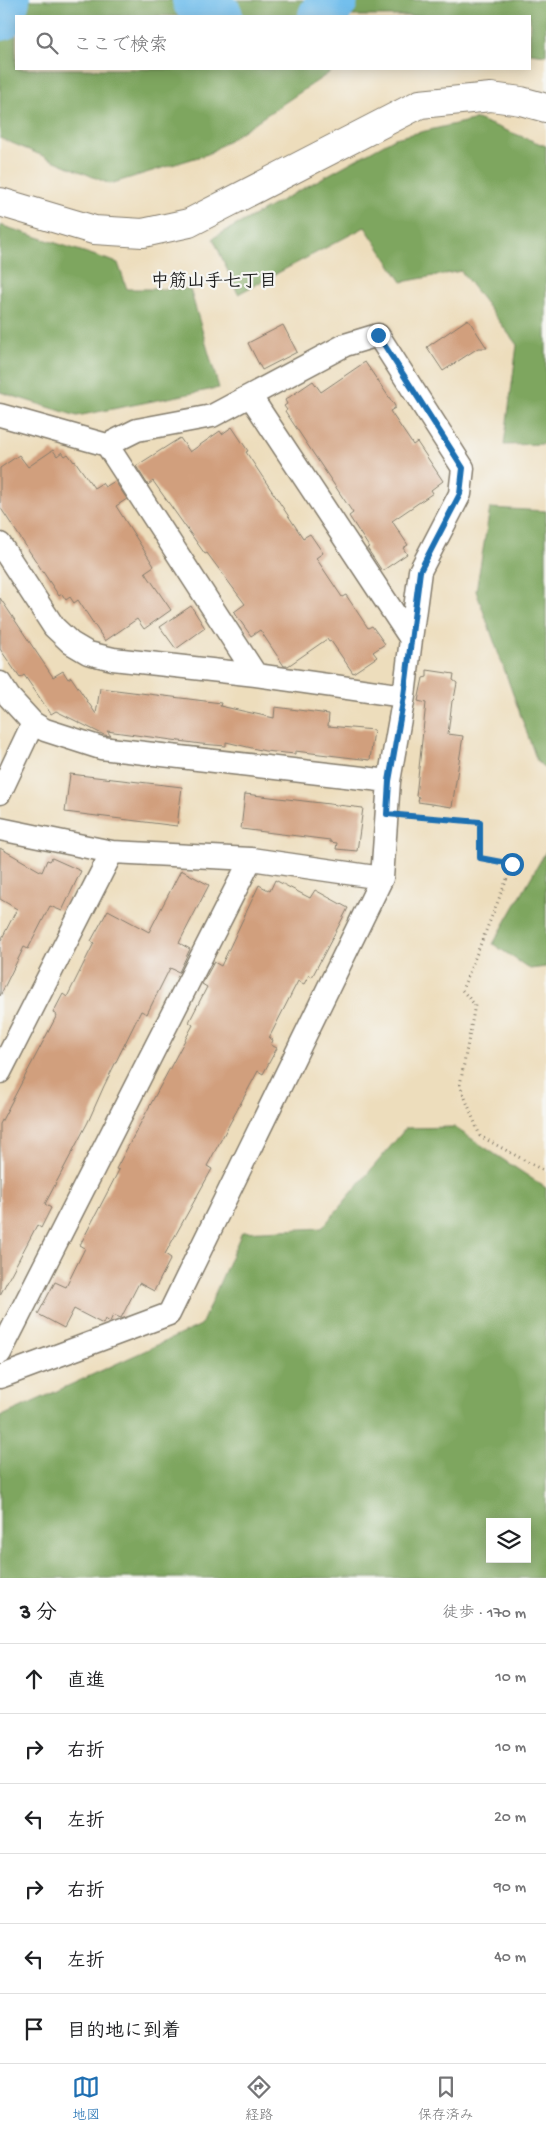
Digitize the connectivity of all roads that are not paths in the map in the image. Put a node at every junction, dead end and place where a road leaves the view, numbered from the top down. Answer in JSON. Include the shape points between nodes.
{"nodes":[{"id":1,"x":546,"y":108,"type":"edge"},
{"id":2,"x":0,"y":202,"type":"edge"},
{"id":3,"x":250,"y":397,"type":"junction"},
{"id":4,"x":0,"y":414,"type":"edge"},
{"id":5,"x":107,"y":445,"type":"junction"},
{"id":6,"x":0,"y":544,"type":"edge"},
{"id":7,"x":410,"y":639,"type":"junction"},
{"id":8,"x":256,"y":675,"type":"junction"},
{"id":9,"x":0,"y":683,"type":"edge"},
{"id":10,"x":404,"y":696,"type":"junction"},
{"id":11,"x":33,"y":723,"type":"junction"},
{"id":12,"x":389,"y":781,"type":"junction"},
{"id":13,"x":0,"y":793,"type":"edge"},
{"id":14,"x":0,"y":829,"type":"edge"},
{"id":15,"x":112,"y":852,"type":"junction"},
{"id":16,"x":251,"y":859,"type":"junction"},
{"id":17,"x":382,"y":878,"type":"junction"},
{"id":18,"x":0,"y":1072,"type":"edge"},
{"id":19,"x":0,"y":1353,"type":"edge"},
{"id":20,"x":0,"y":1377,"type":"edge"}],
"edges":[{"from":1,"to":2,"type":"street","via":[[490,97],[420,104],[188,223],[143,232],[94,230]]},
{"from":3,"to":5,"type":"street","via":[[212,416],[137,430]]},
{"from":3,"to":7,"type":"street"},
{"from":3,"to":7,"type":"street","via":[[344,345],[378,335],[463,468],[460,494],[420,571]]},
{"from":4,"to":5,"type":"street"},
{"from":5,"to":8,"type":"street"},
{"from":6,"to":8,"type":"street","via":[[54,627],[71,643],[88,652],[114,659]]},
{"from":7,"to":10,"type":"street"},
{"from":8,"to":10,"type":"street"},
{"from":9,"to":11,"type":"street"},
{"from":10,"to":12,"type":"street"},
{"from":11,"to":12,"type":"street","via":[[100,748]]},
{"from":11,"to":13,"type":"street"},
{"from":12,"to":17,"type":"street"},
{"from":14,"to":15,"type":"street"},
{"from":15,"to":16,"type":"street"},
{"from":15,"to":18,"type":"street"},
{"from":16,"to":17,"type":"street"},
{"from":16,"to":19,"type":"street"},
{"from":17,"to":20,"type":"street","via":[[169,1314]]}]}
